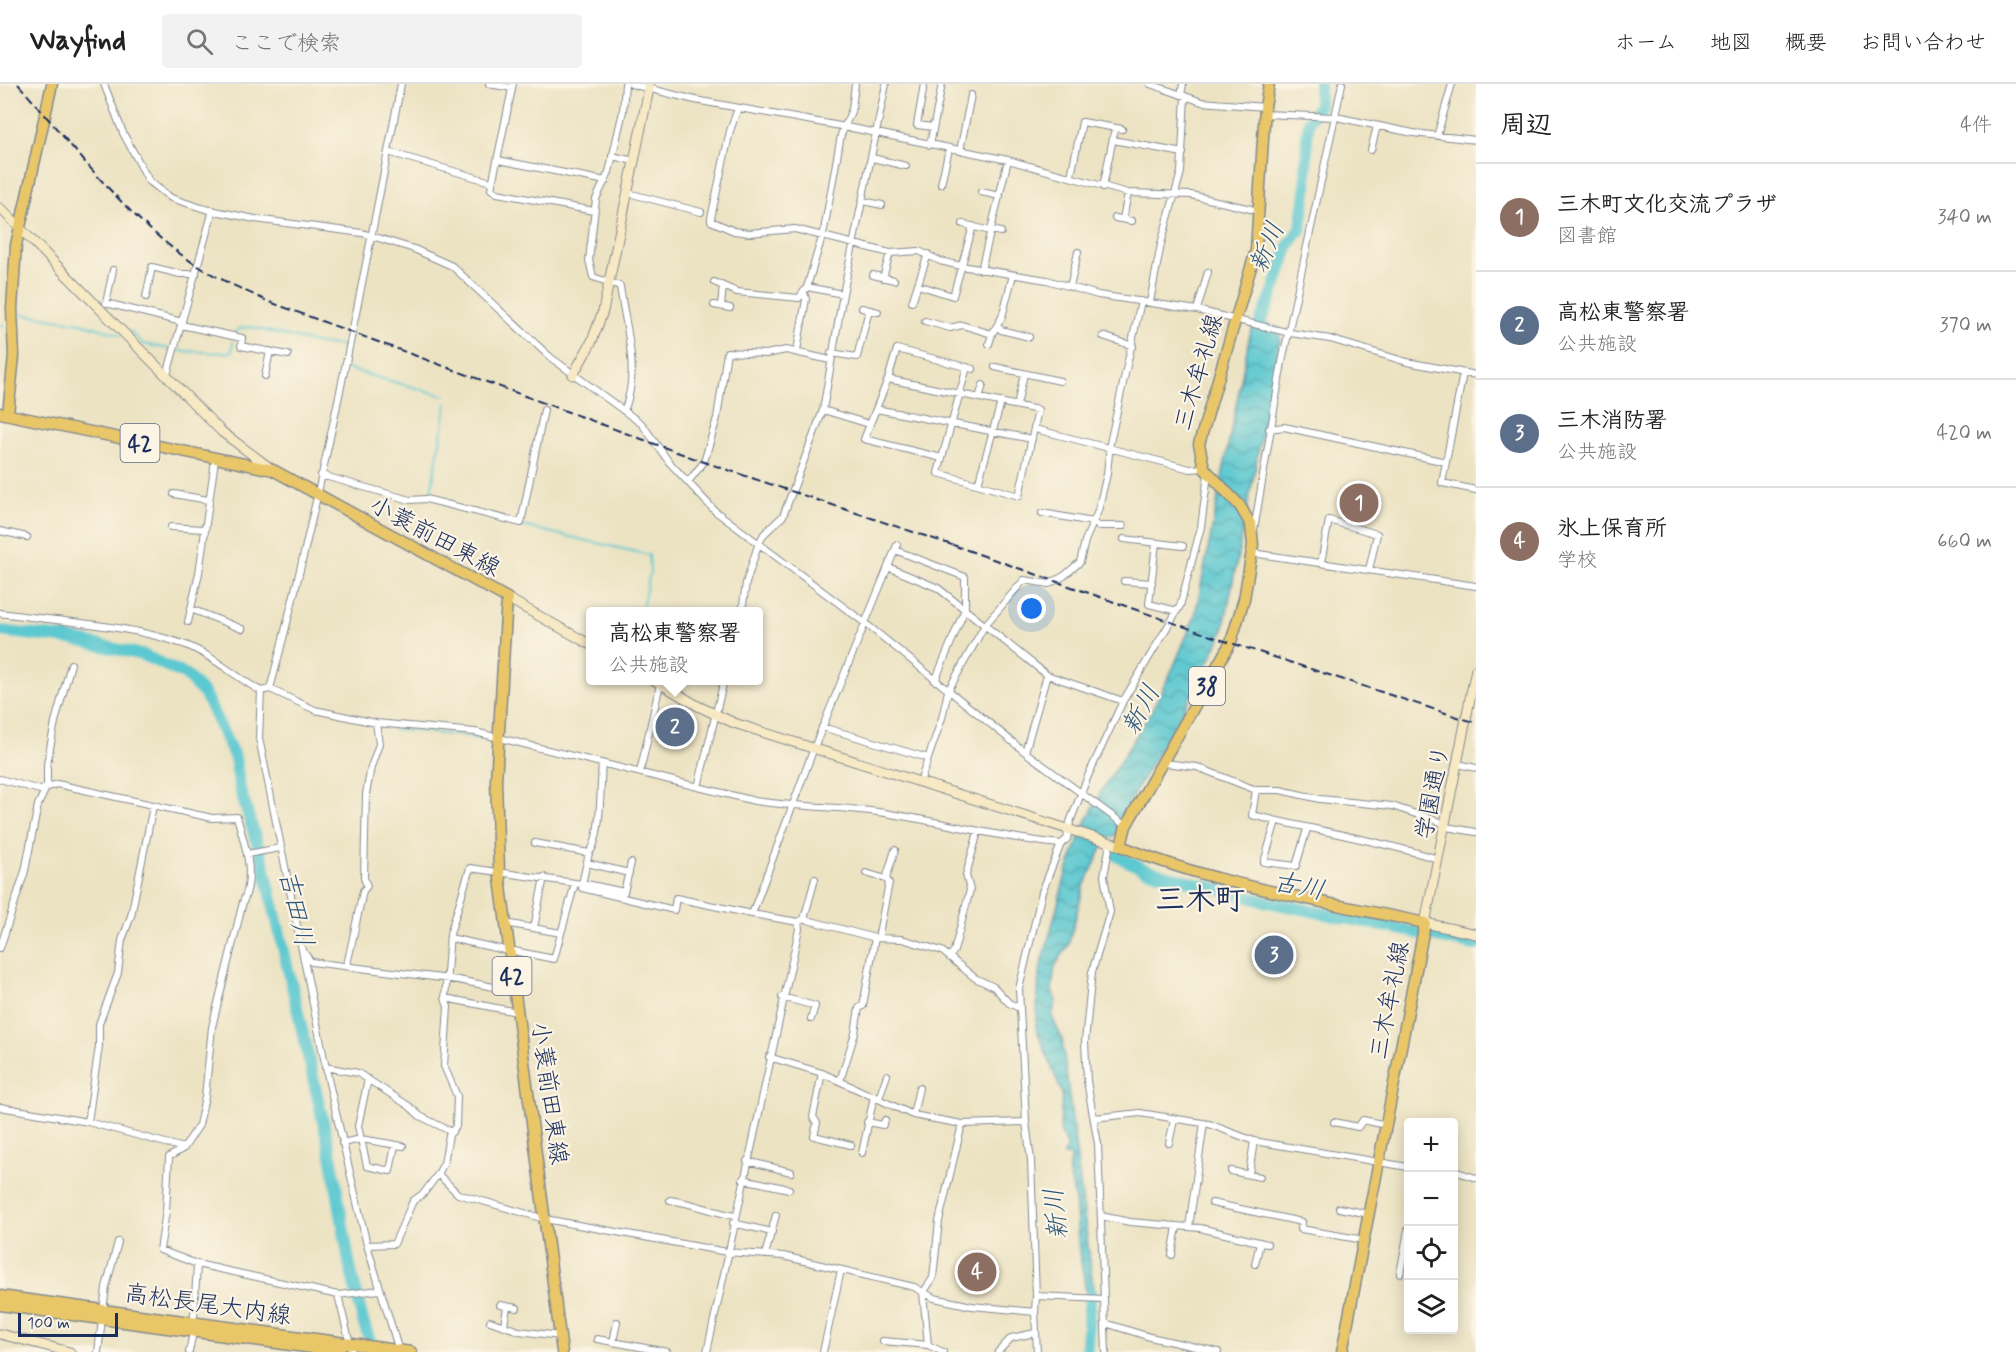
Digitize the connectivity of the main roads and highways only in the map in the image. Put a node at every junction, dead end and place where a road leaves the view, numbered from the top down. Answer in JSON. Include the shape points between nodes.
{"nodes":[{"id":1,"x":52,"y":84,"type":"edge"},
{"id":2,"x":1269,"y":84,"type":"edge"},
{"id":3,"x":4,"y":414,"type":"edge"},
{"id":4,"x":0,"y":1296,"type":"edge"},
{"id":5,"x":0,"y":1305,"type":"edge"},
{"id":6,"x":103,"y":1315,"type":"junction"},
{"id":7,"x":194,"y":1327,"type":"junction"},
{"id":8,"x":352,"y":1347,"type":"edge"},
{"id":9,"x":397,"y":1351,"type":"edge"},
{"id":10,"x":341,"y":1352,"type":"edge"},
{"id":11,"x":411,"y":1352,"type":"edge"},
{"id":12,"x":561,"y":1352,"type":"edge"},
{"id":13,"x":1342,"y":1352,"type":"edge"}],
"edges":[{"from":1,"to":3,"type":"main road","name":"小蓑前田東線","number":"42","via":[[19,227],[13,278],[14,356]]},
{"from":2,"to":13,"type":"main road","name":"三木牟礼線","number":"38","via":[[1256,250],[1240,320],[1202,427],[1199,453],[1215,483],[1245,513],[1254,536],[1239,620],[1231,642],[1164,763],[1113,844],[1223,880],[1425,923]]},
{"from":3,"to":12,"type":"main road","name":"小蓑前田東線","number":"42","via":[[273,470],[507,598],[498,737],[499,871]]},
{"from":4,"to":6,"type":"main road","name":"高松長尾大内線"},
{"from":5,"to":6,"type":"main road","name":"高松長尾大内線"},
{"from":6,"to":7,"type":"main road","name":"高松長尾大内線"},
{"from":7,"to":8,"type":"main road","name":"高松長尾大内線"},
{"from":7,"to":10,"type":"main road","name":"高松長尾大内線"},
{"from":8,"to":9,"type":"main road","name":"高松長尾大内線"},
{"from":9,"to":11,"type":"main road","name":"高松長尾大内線"}]}
